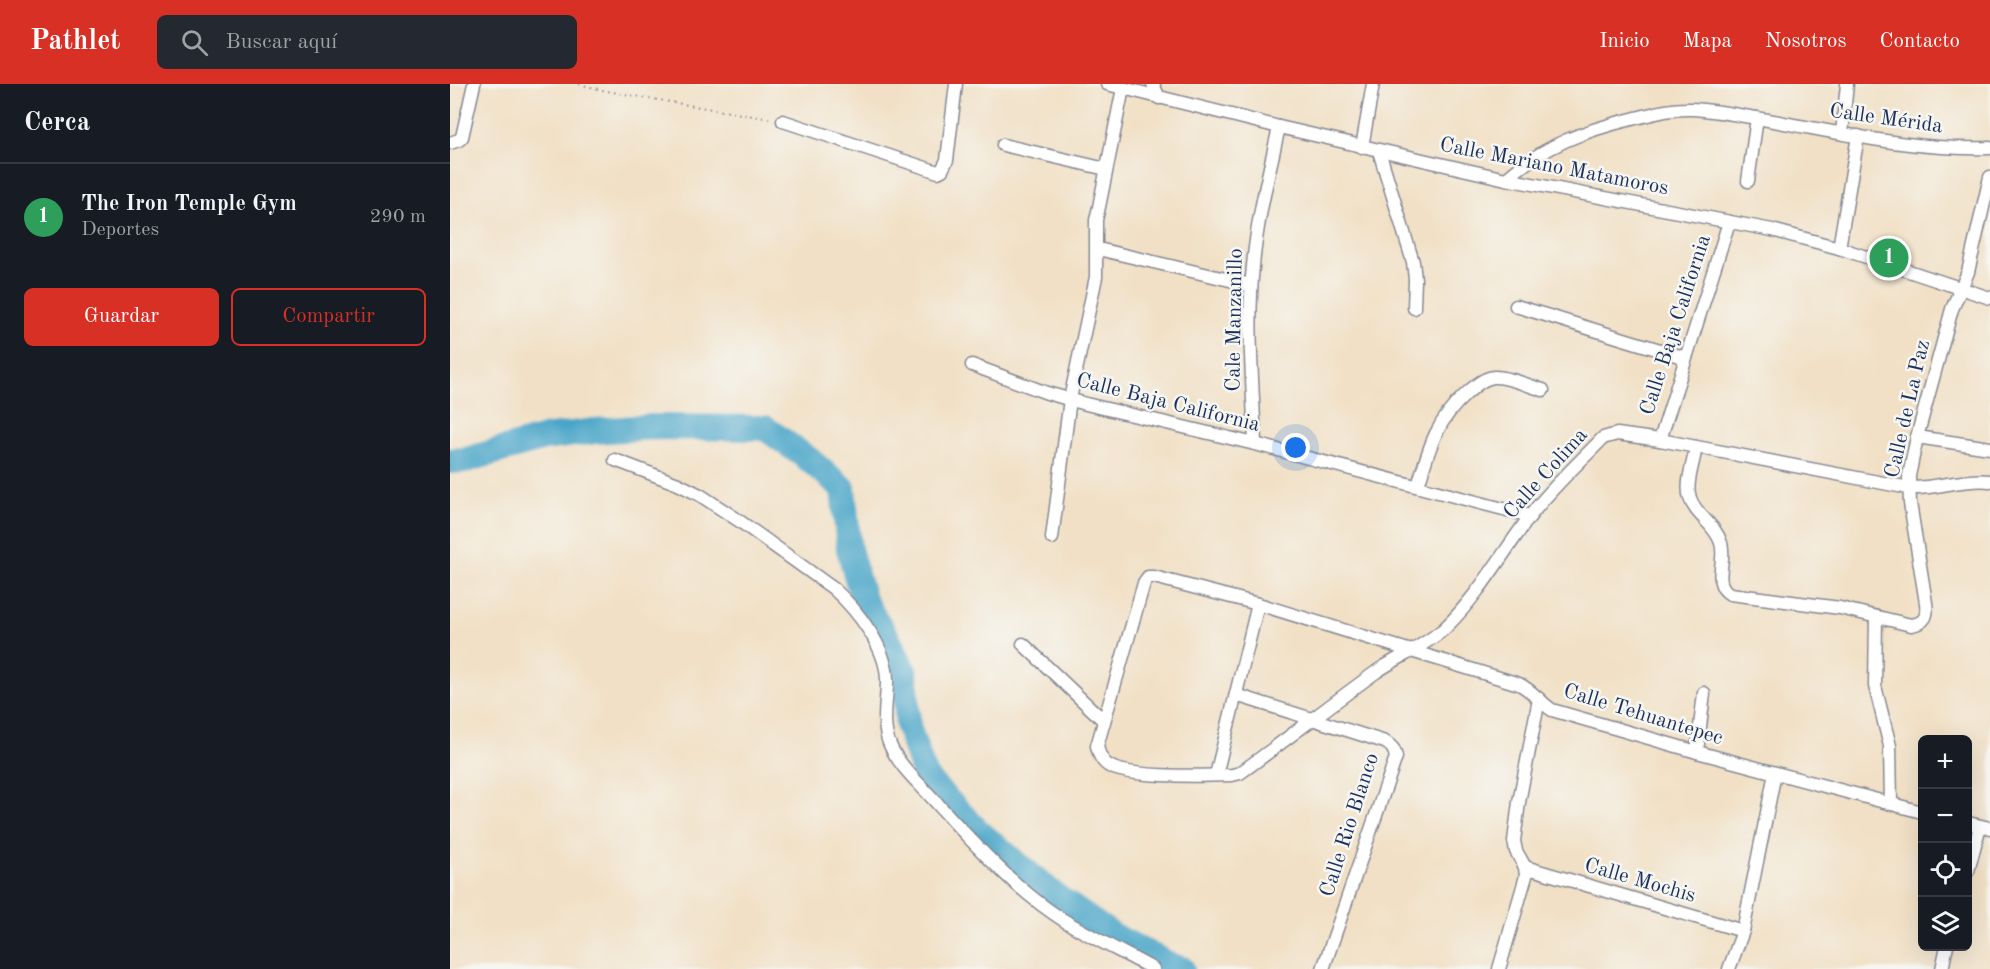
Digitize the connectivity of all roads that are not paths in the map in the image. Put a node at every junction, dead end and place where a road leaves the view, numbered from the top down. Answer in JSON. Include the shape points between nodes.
{"nodes":[{"id":1,"x":474,"y":84,"type":"edge"},
{"id":2,"x":956,"y":84,"type":"edge"},
{"id":3,"x":1107,"y":84,"type":"edge"},
{"id":4,"x":1153,"y":84,"type":"edge"},
{"id":5,"x":1373,"y":84,"type":"edge"},
{"id":6,"x":1847,"y":84,"type":"edge"},
{"id":7,"x":1122,"y":88,"type":"junction"},
{"id":8,"x":1159,"y":98,"type":"junction"},
{"id":9,"x":1757,"y":118,"type":"junction"},
{"id":10,"x":783,"y":121,"type":"road end"},
{"id":11,"x":1279,"y":127,"type":"junction"},
{"id":12,"x":1842,"y":133,"type":"junction"},
{"id":13,"x":1858,"y":136,"type":"junction"},
{"id":14,"x":450,"y":143,"type":"edge"},
{"id":15,"x":1003,"y":145,"type":"dead end"},
{"id":16,"x":1362,"y":147,"type":"junction"},
{"id":17,"x":1990,"y":148,"type":"edge"},
{"id":18,"x":1379,"y":151,"type":"junction"},
{"id":19,"x":1106,"y":170,"type":"junction"},
{"id":20,"x":1990,"y":177,"type":"edge"},
{"id":21,"x":1506,"y":179,"type":"junction"},
{"id":22,"x":1748,"y":181,"type":"dead end"},
{"id":23,"x":1729,"y":222,"type":"junction"},
{"id":24,"x":1839,"y":248,"type":"junction"},
{"id":25,"x":1098,"y":249,"type":"junction"},
{"id":26,"x":1251,"y":285,"type":"junction"},
{"id":27,"x":1961,"y":288,"type":"junction"},
{"id":28,"x":1990,"y":298,"type":"edge"},
{"id":29,"x":1516,"y":306,"type":"dead end"},
{"id":30,"x":1414,"y":308,"type":"dead end"},
{"id":31,"x":1686,"y":358,"type":"junction"},
{"id":32,"x":972,"y":365,"type":"dead end"},
{"id":33,"x":1543,"y":390,"type":"dead end"},
{"id":34,"x":1070,"y":399,"type":"junction"},
{"id":35,"x":1917,"y":437,"type":"junction"},
{"id":36,"x":1660,"y":440,"type":"junction"},
{"id":37,"x":1255,"y":444,"type":"junction"},
{"id":38,"x":1696,"y":447,"type":"junction"},
{"id":39,"x":1990,"y":448,"type":"edge"},
{"id":40,"x":615,"y":459,"type":"dead end"},
{"id":41,"x":1990,"y":481,"type":"edge"},
{"id":42,"x":1418,"y":486,"type":"junction"},
{"id":43,"x":1909,"y":488,"type":"junction"},
{"id":44,"x":1530,"y":516,"type":"junction"},
{"id":45,"x":1052,"y":538,"type":"dead end"},
{"id":46,"x":1258,"y":604,"type":"junction"},
{"id":47,"x":1876,"y":617,"type":"junction"},
{"id":48,"x":1023,"y":644,"type":"dead end"},
{"id":49,"x":1413,"y":650,"type":"junction"},
{"id":50,"x":1704,"y":693,"type":"dead end"},
{"id":51,"x":1236,"y":695,"type":"junction"},
{"id":52,"x":1539,"y":699,"type":"junction"},
{"id":53,"x":1314,"y":718,"type":"junction"},
{"id":54,"x":1104,"y":721,"type":"junction"},
{"id":55,"x":1697,"y":752,"type":"junction"},
{"id":56,"x":1775,"y":773,"type":"junction"},
{"id":57,"x":1216,"y":776,"type":"junction"},
{"id":58,"x":1891,"y":804,"type":"junction"},
{"id":59,"x":1918,"y":811,"type":"edge"},
{"id":60,"x":1979,"y":826,"type":"edge"},
{"id":61,"x":1972,"y":855,"type":"edge"},
{"id":62,"x":1525,"y":867,"type":"junction"},
{"id":63,"x":1743,"y":932,"type":"junction"},
{"id":64,"x":1946,"y":951,"type":"edge"},
{"id":65,"x":1153,"y":969,"type":"edge"},
{"id":66,"x":1323,"y":969,"type":"edge"},
{"id":67,"x":1499,"y":969,"type":"edge"},
{"id":68,"x":1729,"y":969,"type":"edge"},
{"id":69,"x":1942,"y":969,"type":"edge"}],
"edges":[{"from":1,"to":14,"type":"street","via":[[462,137]]},
{"from":2,"to":10,"type":"street","via":[[947,160],[938,172]]},
{"from":3,"to":7,"type":"street","name":"Calle Mariano Matamoros"},
{"from":4,"to":8,"type":"street"},
{"from":5,"to":16,"type":"street"},
{"from":6,"to":12,"type":"street"},
{"from":7,"to":8,"type":"street","name":"Calle Mariano Matamoros"},
{"from":7,"to":19,"type":"street"},
{"from":8,"to":11,"type":"street","name":"Calle Mariano Matamoros"},
{"from":9,"to":12,"type":"street","name":"Calle Mérida"},
{"from":9,"to":21,"type":"street","name":"Calle Mérida","via":[[1692,109],[1659,112],[1571,137]]},
{"from":9,"to":22,"type":"street"},
{"from":11,"to":16,"type":"street","name":"Calle Mariano Matamoros"},
{"from":11,"to":26,"type":"street","name":"Cale Manzanillo","via":[[1259,220]]},
{"from":12,"to":13,"type":"street","name":"Calle Mérida"},
{"from":13,"to":17,"type":"street","name":"Calle Mérida"},
{"from":13,"to":24,"type":"street"},
{"from":15,"to":19,"type":"street"},
{"from":16,"to":18,"type":"street","name":"Calle Mariano Matamoros"},
{"from":18,"to":21,"type":"street","name":"Calle Mariano Matamoros"},
{"from":18,"to":30,"type":"street","via":[[1413,262]]},
{"from":19,"to":25,"type":"street","via":[[1096,220]]},
{"from":20,"to":27,"type":"street","name":"Calle de La Paz"},
{"from":21,"to":23,"type":"street","name":"Calle Mariano Matamoros"},
{"from":23,"to":24,"type":"street","name":"Calle Mariano Matamoros"},
{"from":23,"to":31,"type":"street","name":"Calle Baja California"},
{"from":24,"to":27,"type":"street","name":"Calle Mariano Matamoros"},
{"from":25,"to":26,"type":"street"},
{"from":25,"to":34,"type":"street","via":[[1094,294]]},
{"from":26,"to":37,"type":"street","name":"Cale Manzanillo"},
{"from":27,"to":28,"type":"street","name":"Calle Mariano Matamoros"},
{"from":27,"to":35,"type":"street","name":"Calle de La Paz"},
{"from":29,"to":31,"type":"street"},
{"from":31,"to":36,"type":"street","name":"Calle Baja California"},
{"from":32,"to":34,"type":"street","name":"Calle Baja California"},
{"from":33,"to":42,"type":"street","via":[[1495,377],[1478,384],[1442,420]]},
{"from":34,"to":37,"type":"street","name":"Calle Baja California"},
{"from":34,"to":45,"type":"street"},
{"from":35,"to":39,"type":"street"},
{"from":35,"to":43,"type":"street","name":"Calle de La Paz"},
{"from":36,"to":38,"type":"street","name":"Calle Colima"},
{"from":36,"to":44,"type":"street","name":"Calle Colima","via":[[1617,434],[1603,438]]},
{"from":37,"to":42,"type":"street","name":"Calle Baja California"},
{"from":38,"to":43,"type":"street","name":"Calle Colima"},
{"from":38,"to":47,"type":"street","name":"Calle de La Paz","via":[[1689,496],[1721,541],[1719,584],[1724,591]]},
{"from":40,"to":65,"type":"street","via":[[710,501],[848,602],[886,667],[886,730],[901,763],[967,836],[1043,905]]},
{"from":41,"to":43,"type":"street","name":"Calle Colima"},
{"from":42,"to":44,"type":"street","name":"Calle Baja California"},
{"from":43,"to":47,"type":"street","name":"Calle de La Paz","via":[[1927,613],[1919,624],[1911,625]]},
{"from":44,"to":49,"type":"street","name":"Calle Colima","via":[[1465,606],[1444,628]]},
{"from":46,"to":49,"type":"street","name":"Calle Tehuantepec"},
{"from":46,"to":51,"type":"street"},
{"from":46,"to":54,"type":"street","name":"Calle Tehuantepec","via":[[1163,578],[1148,578]]},
{"from":47,"to":58,"type":"street","via":[[1875,686],[1890,746]]},
{"from":48,"to":54,"type":"street"},
{"from":49,"to":52,"type":"street","name":"Calle Tehuantepec","via":[[1519,684]]},
{"from":49,"to":53,"type":"street","name":"Calle Colima","via":[[1380,669]]},
{"from":50,"to":55,"type":"street"},
{"from":51,"to":53,"type":"street","name":"Calle Rio Blanco"},
{"from":51,"to":57,"type":"street"},
{"from":52,"to":55,"type":"street","name":"Calle Tehuantepec","via":[[1552,710]]},
{"from":52,"to":62,"type":"street","via":[[1515,841]]},
{"from":53,"to":57,"type":"street","name":"Calle Colima","via":[[1240,773]]},
{"from":53,"to":66,"type":"street","name":"Calle Rio Blanco","via":[[1391,745],[1396,757]]},
{"from":54,"to":57,"type":"street","name":"Calle Colima","via":[[1097,746],[1108,766],[1153,774]]},
{"from":55,"to":56,"type":"street","name":"Calle Tehuantepec"},
{"from":56,"to":58,"type":"street","name":"Calle Tehuantepec"},
{"from":56,"to":63,"type":"street"},
{"from":58,"to":59,"type":"street","name":"Calle Tehuantepec"},
{"from":60,"to":61,"type":"street"},
{"from":62,"to":63,"type":"street","name":"Calle Mochis"},
{"from":62,"to":67,"type":"street","via":[[1524,887]]},
{"from":63,"to":68,"type":"street"},
{"from":64,"to":69,"type":"street"}]}
